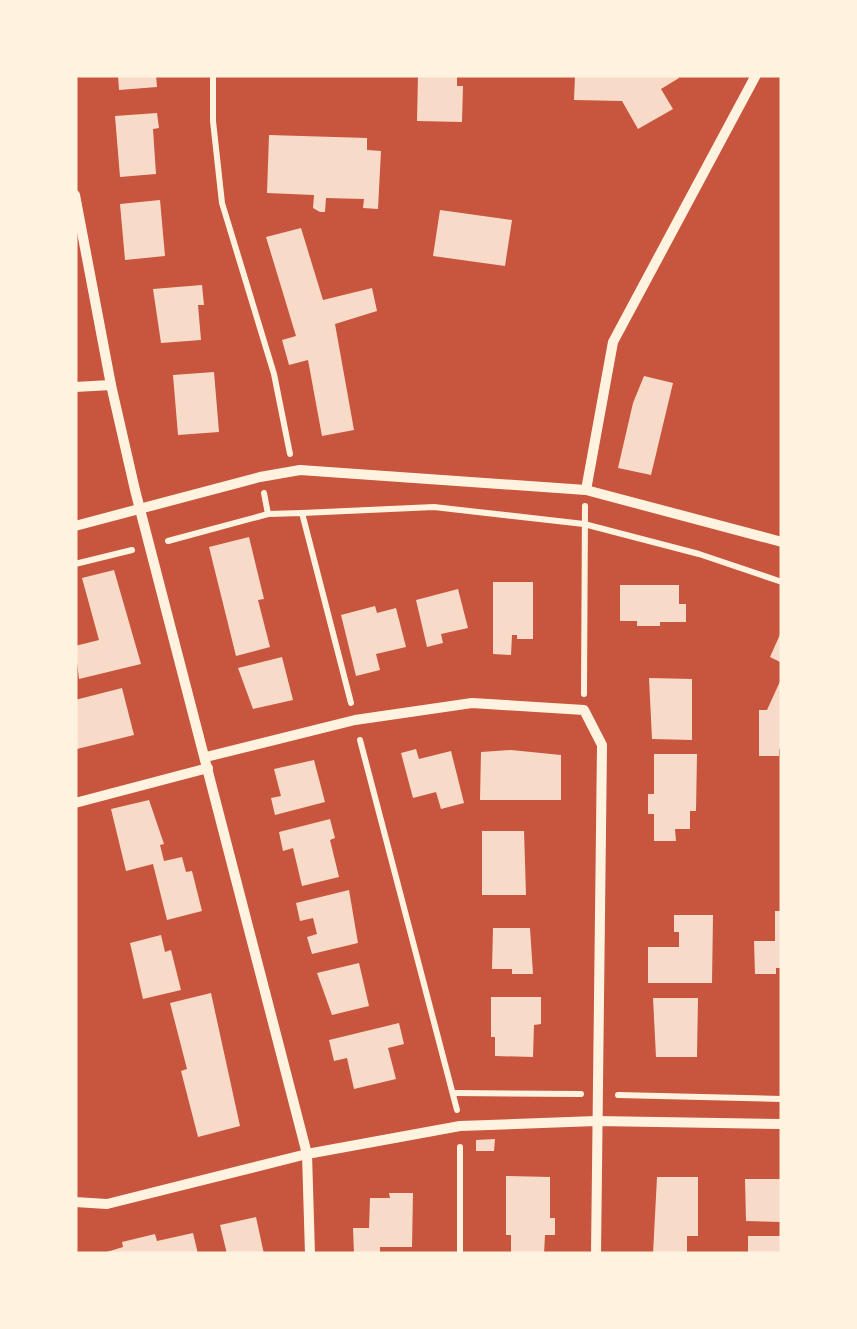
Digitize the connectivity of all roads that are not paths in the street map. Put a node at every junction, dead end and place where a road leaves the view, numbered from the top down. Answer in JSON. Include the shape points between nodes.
{"nodes":[{"id":1,"x":756,"y":75,"type":"edge"},
{"id":2,"x":75,"y":195,"type":"edge"},
{"id":3,"x":111,"y":385,"type":"junction"},
{"id":4,"x":75,"y":387,"type":"edge"},
{"id":5,"x":586,"y":490,"type":"junction"},
{"id":6,"x":139,"y":508,"type":"junction"},
{"id":7,"x":75,"y":526,"type":"edge"},
{"id":8,"x":782,"y":542,"type":"edge"},
{"id":9,"x":207,"y":762,"type":"junction"},
{"id":10,"x":75,"y":803,"type":"edge"},
{"id":11,"x":596,"y":1121,"type":"junction"},
{"id":12,"x":782,"y":1124,"type":"edge"},
{"id":13,"x":306,"y":1154,"type":"junction"},
{"id":14,"x":75,"y":1202,"type":"edge"},
{"id":15,"x":310,"y":1254,"type":"edge"},
{"id":16,"x":596,"y":1254,"type":"edge"}],
"edges":[{"from":1,"to":5,"type":"street","via":[[613,342]]},
{"from":2,"to":3,"type":"street"},
{"from":3,"to":4,"type":"street"},
{"from":3,"to":6,"type":"street"},
{"from":5,"to":6,"type":"street","via":[[293,471]]},
{"from":5,"to":8,"type":"street"},
{"from":6,"to":7,"type":"street"},
{"from":6,"to":9,"type":"street"},
{"from":9,"to":10,"type":"street"},
{"from":9,"to":11,"type":"street","via":[[355,720],[472,703],[584,710],[602,745]]},
{"from":9,"to":13,"type":"street"},
{"from":11,"to":12,"type":"street"},
{"from":11,"to":13,"type":"street","via":[[460,1126]]},
{"from":11,"to":16,"type":"street"},
{"from":13,"to":14,"type":"street","via":[[106,1204]]},
{"from":13,"to":15,"type":"street"}]}
